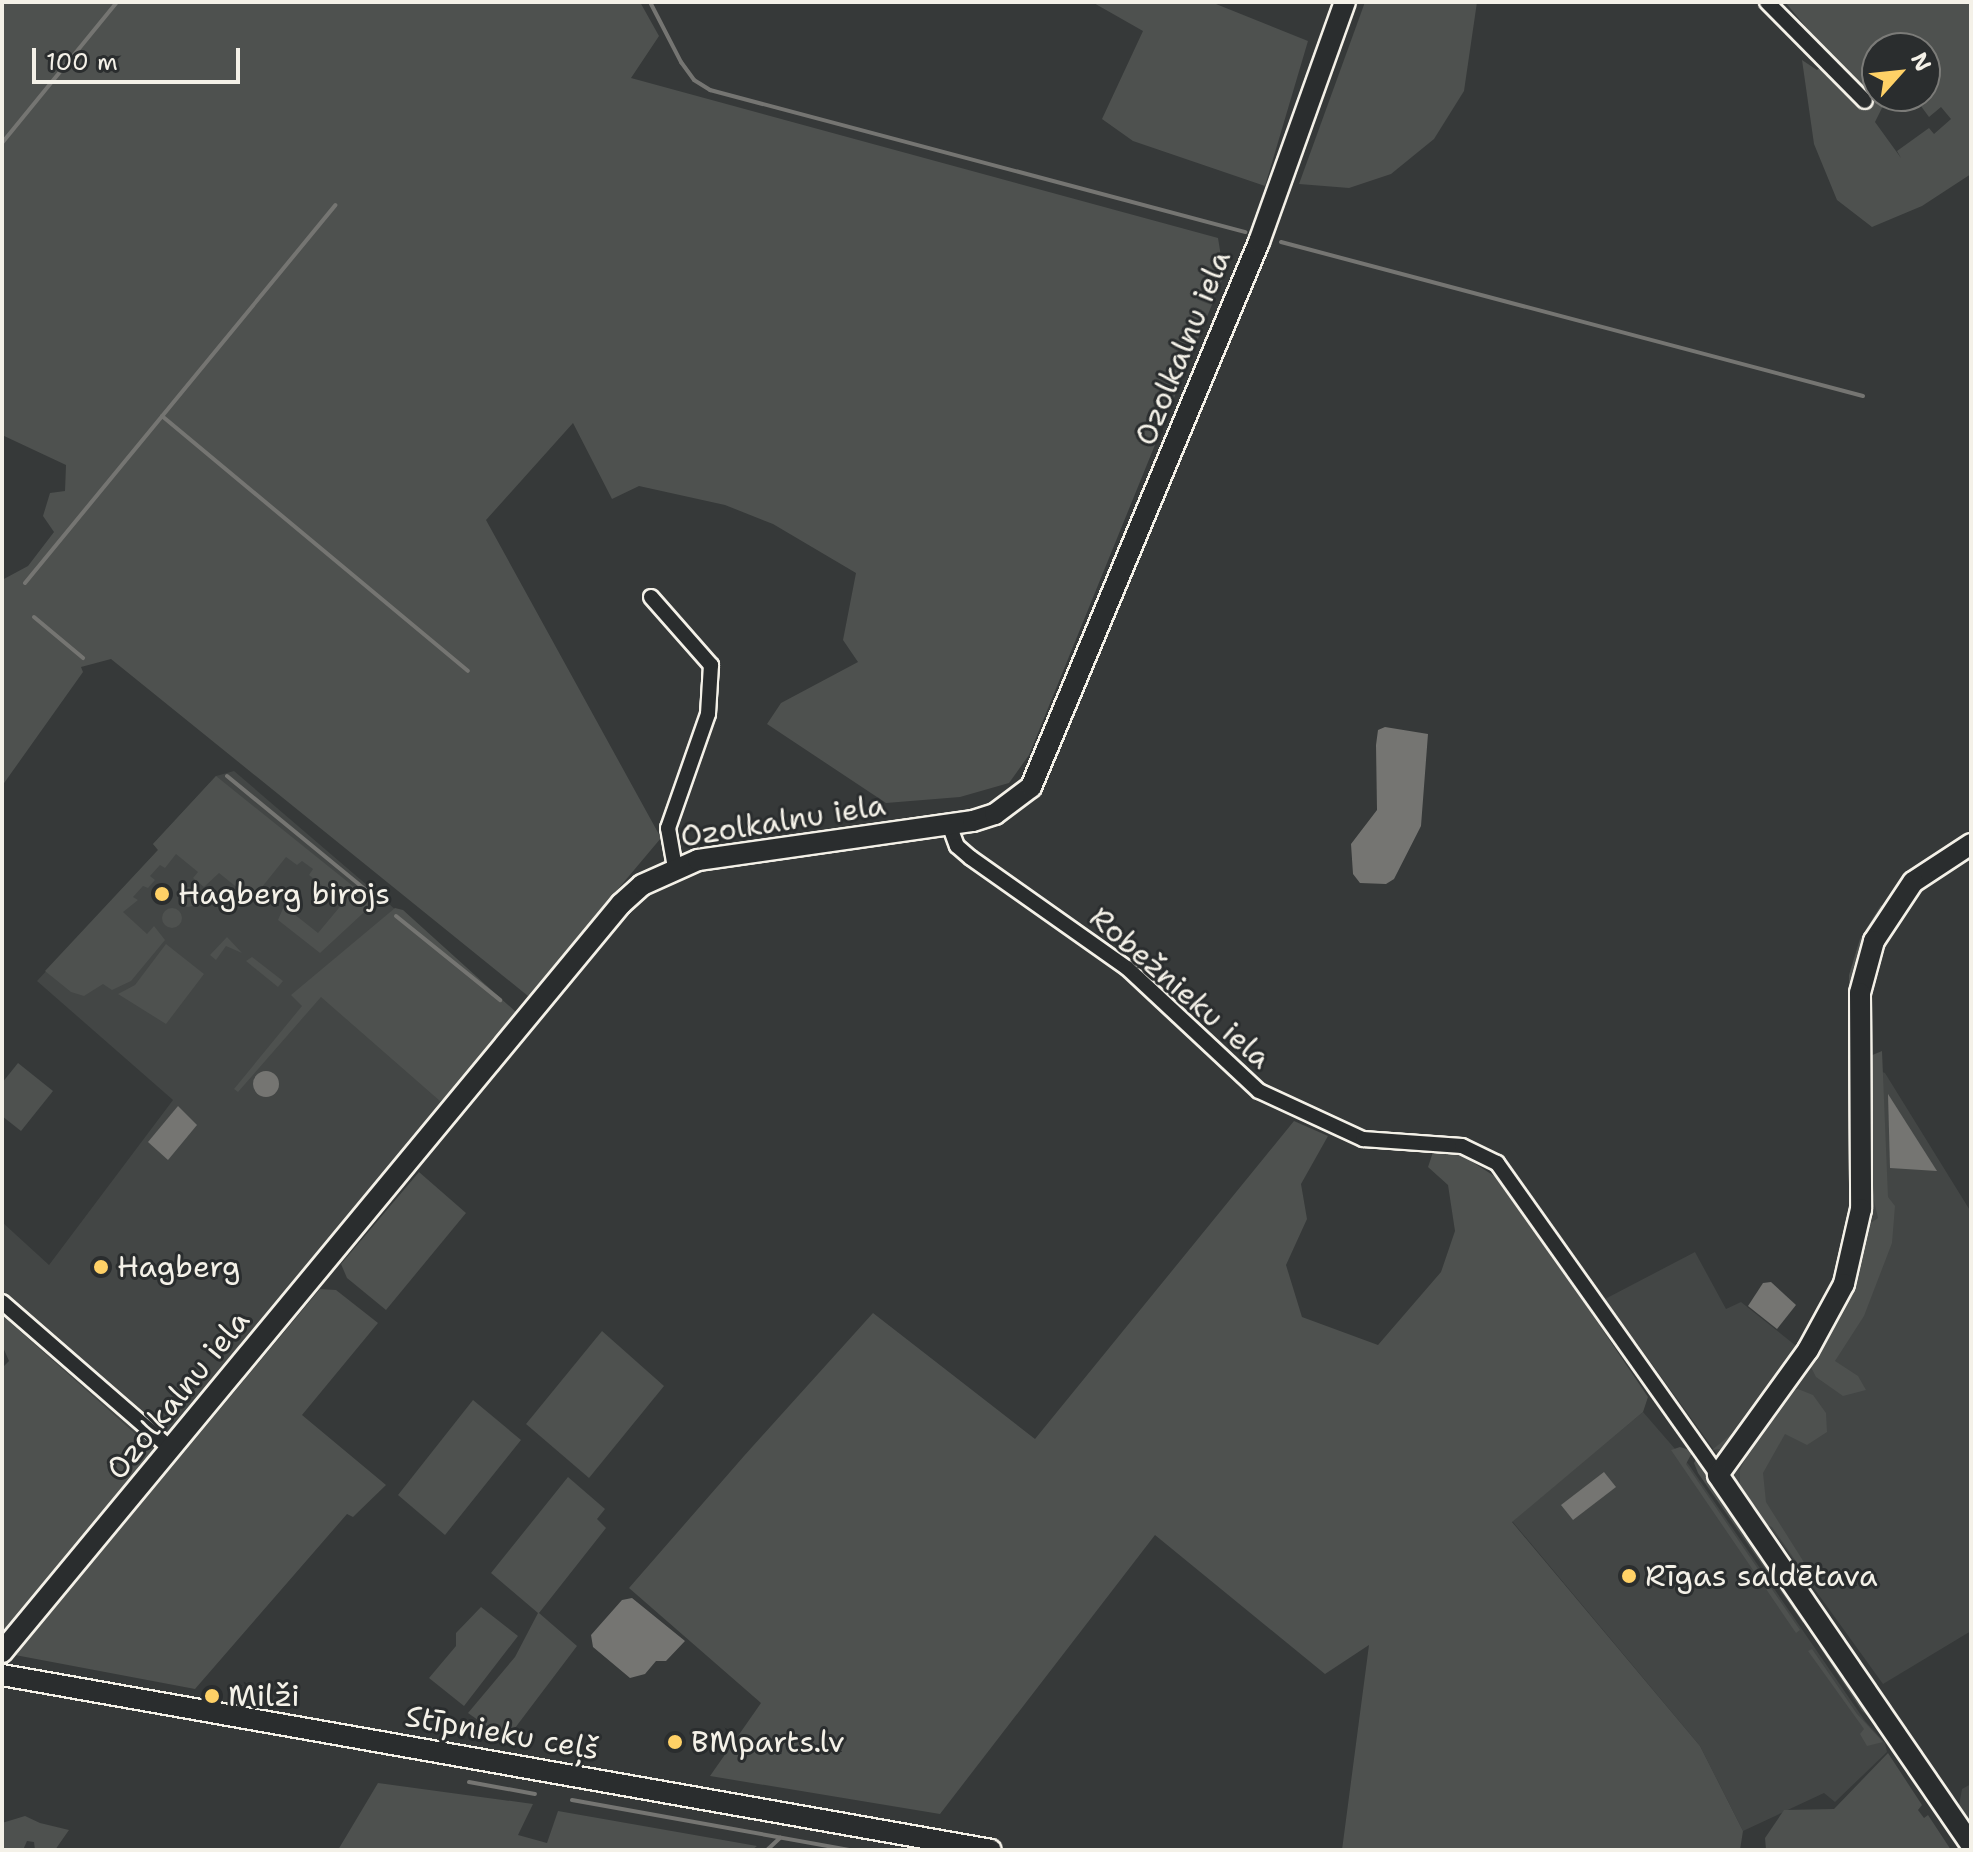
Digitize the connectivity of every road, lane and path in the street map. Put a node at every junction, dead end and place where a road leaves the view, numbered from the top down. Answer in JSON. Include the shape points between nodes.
{"nodes":[{"id":1,"x":1345,"y":2,"type":"edge"},
{"id":2,"x":1767,"y":2,"type":"edge"},
{"id":3,"x":1861,"y":97,"type":"edge"},
{"id":4,"x":651,"y":597,"type":"dead end"},
{"id":5,"x":950,"y":827,"type":"junction"},
{"id":6,"x":1971,"y":844,"type":"edge"},
{"id":7,"x":675,"y":866,"type":"junction"},
{"id":8,"x":2,"y":1302,"type":"edge"},
{"id":9,"x":172,"y":1450,"type":"junction"},
{"id":10,"x":1718,"y":1475,"type":"junction"},
{"id":11,"x":2,"y":1652,"type":"edge"},
{"id":12,"x":2,"y":1675,"type":"edge"},
{"id":13,"x":1971,"y":1845,"type":"edge"},
{"id":14,"x":991,"y":1850,"type":"edge"}],
"edges":[{"from":1,"to":5,"type":"street","name":"Ozolkalnu iela","via":[[1259,242],[1042,767],[1014,802],[995,814]]},
{"from":2,"to":3,"type":"street"},
{"from":4,"to":7,"type":"street","via":[[711,665],[708,714],[670,813]]},
{"from":5,"to":7,"type":"street","name":"Ozolkalnu iela"},
{"from":5,"to":10,"type":"street","name":"Robežnieku iela","via":[[957,846],[971,858],[1127,968],[1259,1091],[1363,1139],[1462,1146],[1497,1163]]},
{"from":6,"to":10,"type":"street","via":[[1913,882],[1874,941],[1860,993],[1861,1209],[1844,1284],[1808,1350]]},
{"from":7,"to":9,"type":"street","name":"Ozolkalnu iela","via":[[621,904]]},
{"from":8,"to":9,"type":"street"},
{"from":9,"to":11,"type":"street","name":"Ozolkalnu iela"},
{"from":10,"to":13,"type":"street"},
{"from":12,"to":14,"type":"street","name":"Stīpnieku ceļš"}]}
